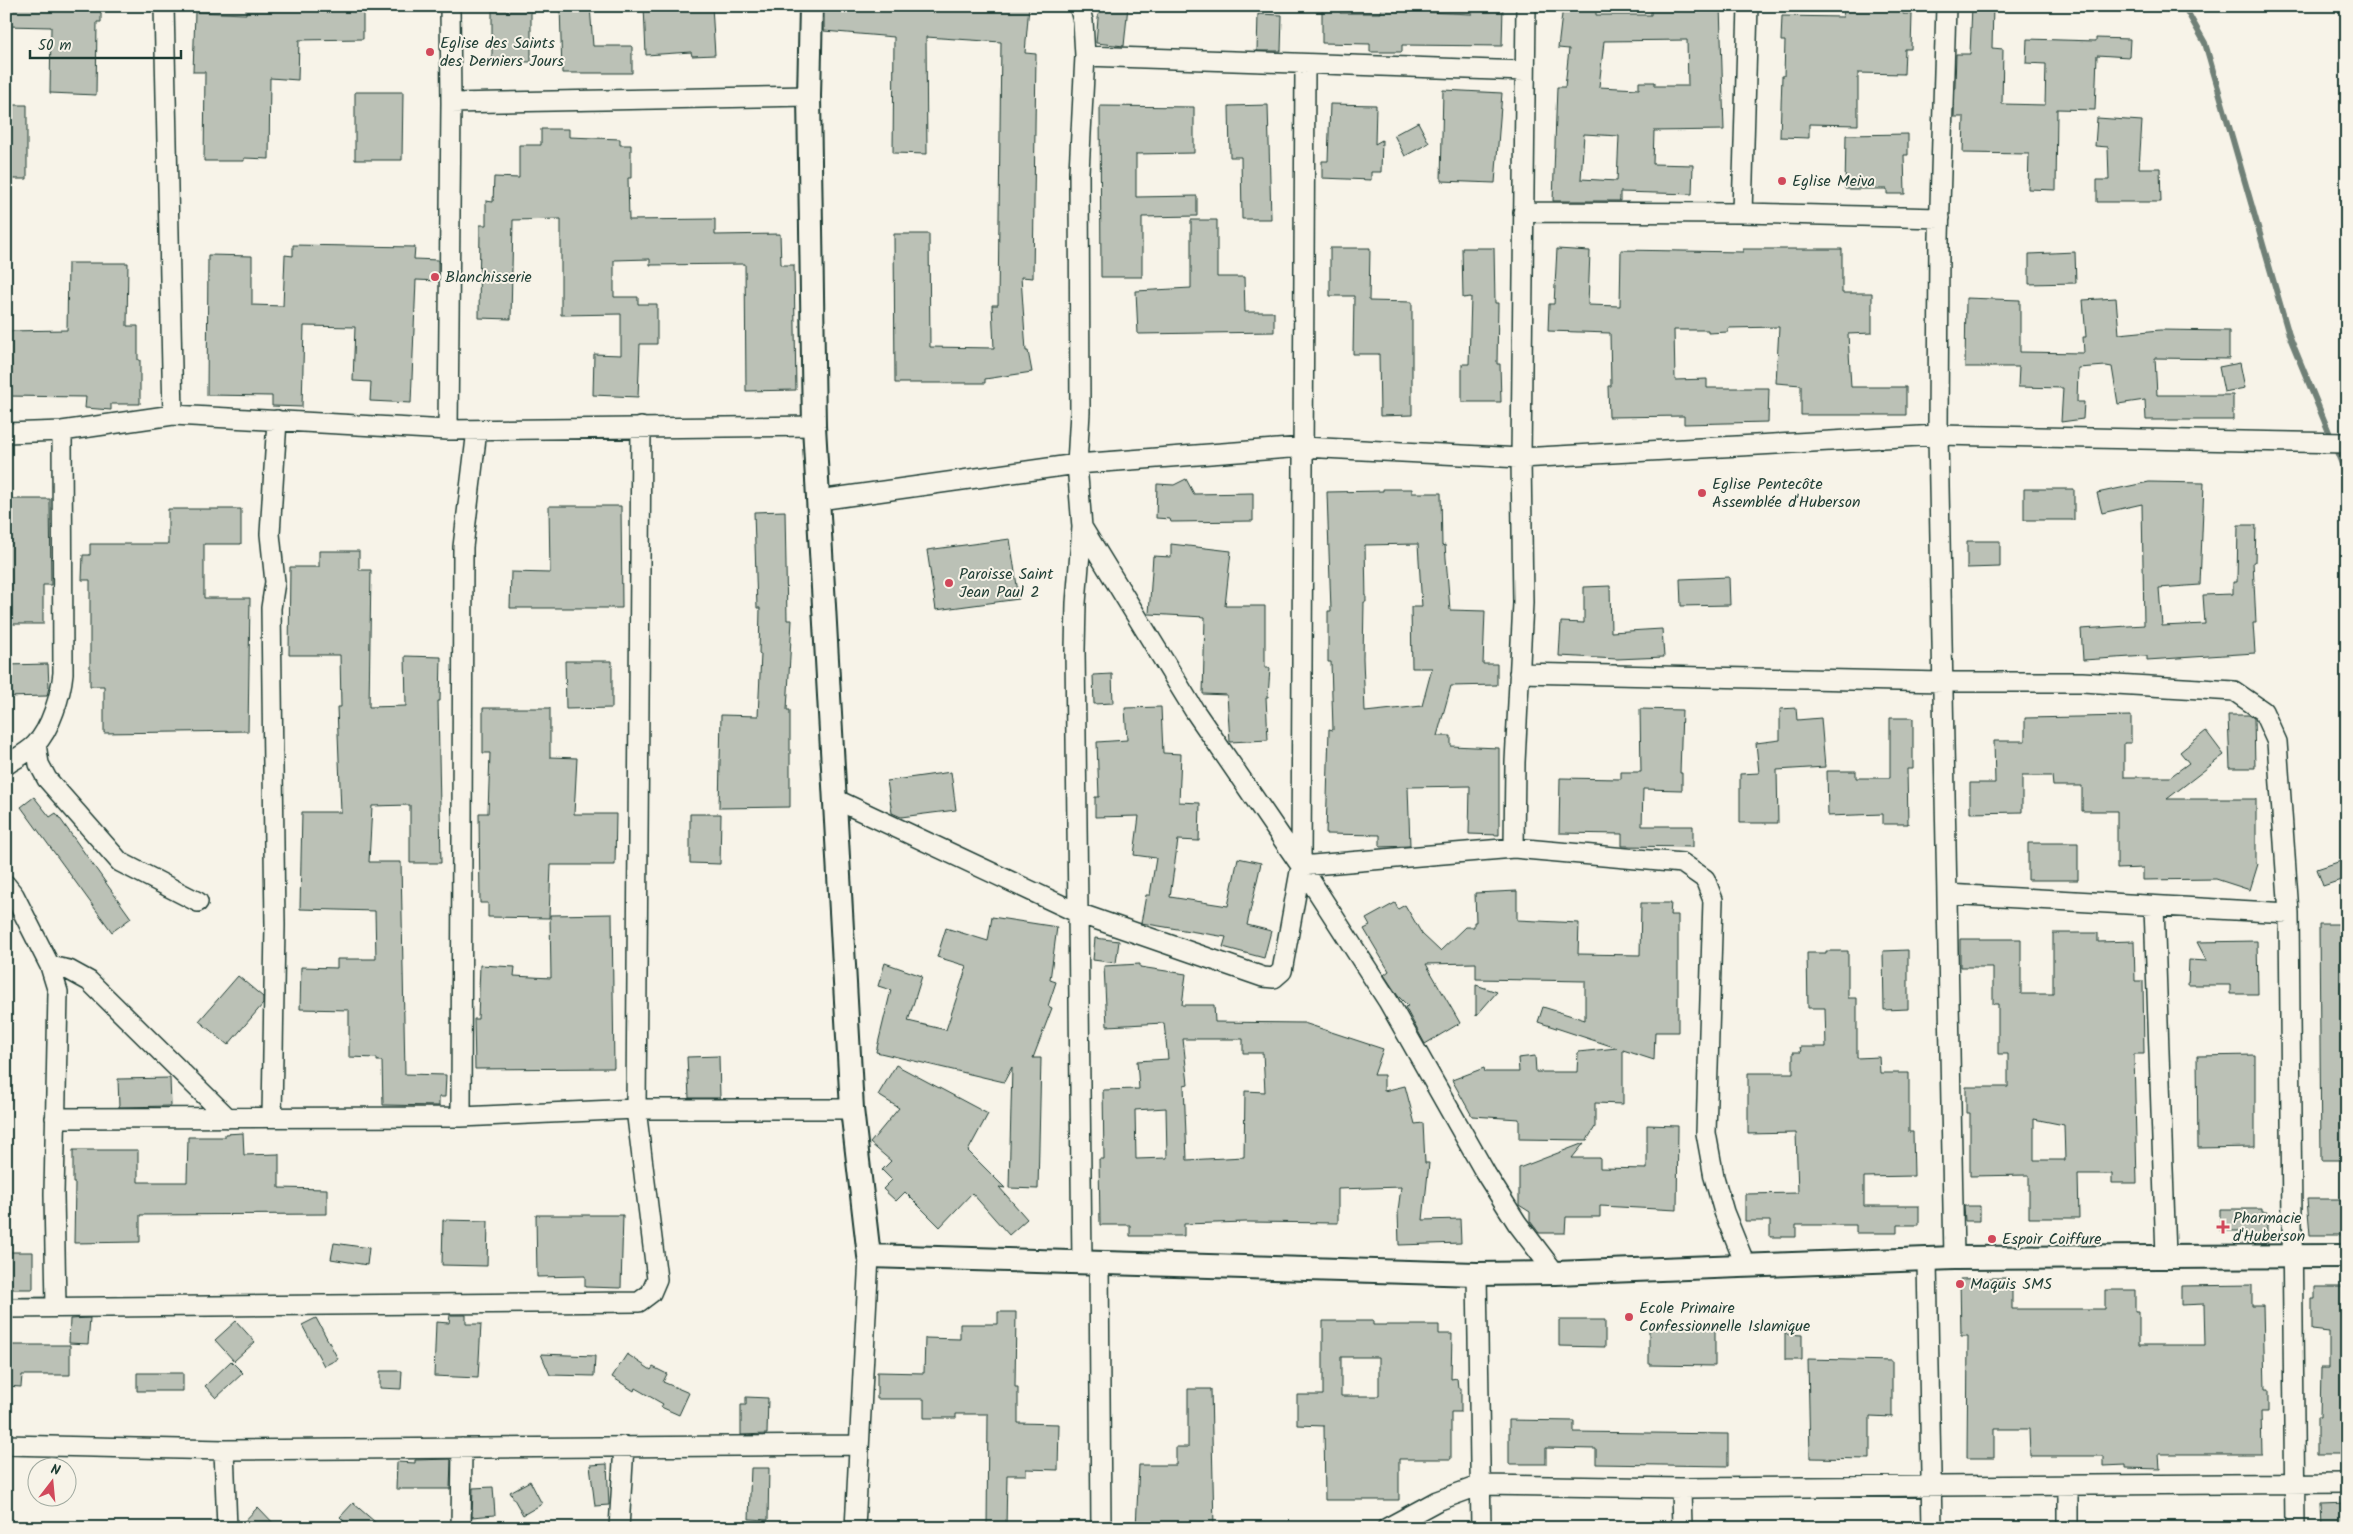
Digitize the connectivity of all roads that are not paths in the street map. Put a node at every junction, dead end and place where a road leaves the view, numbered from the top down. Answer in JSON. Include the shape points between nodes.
{"nodes":[{"id":1,"x":164,"y":6,"type":"edge"},
{"id":2,"x":450,"y":6,"type":"edge"},
{"id":3,"x":811,"y":6,"type":"edge"},
{"id":4,"x":1078,"y":6,"type":"edge"},
{"id":5,"x":1526,"y":6,"type":"edge"},
{"id":6,"x":1748,"y":6,"type":"edge"},
{"id":7,"x":1946,"y":6,"type":"edge"},
{"id":8,"x":1085,"y":56,"type":"junction"},
{"id":9,"x":1305,"y":64,"type":"junction"},
{"id":10,"x":1525,"y":71,"type":"junction"},
{"id":11,"x":809,"y":96,"type":"junction"},
{"id":12,"x":451,"y":103,"type":"junction"},
{"id":13,"x":1522,"y":212,"type":"junction"},
{"id":14,"x":1742,"y":213,"type":"junction"},
{"id":15,"x":1940,"y":218,"type":"junction"},
{"id":16,"x":173,"y":415,"type":"junction"},
{"id":17,"x":277,"y":420,"type":"junction"},
{"id":18,"x":814,"y":426,"type":"junction"},
{"id":19,"x":640,"y":427,"type":"junction"},
{"id":20,"x":448,"y":430,"type":"junction"},
{"id":21,"x":477,"y":430,"type":"junction"},
{"id":22,"x":62,"y":431,"type":"junction"},
{"id":23,"x":6,"y":433,"type":"edge"},
{"id":24,"x":1938,"y":435,"type":"junction"},
{"id":25,"x":2347,"y":443,"type":"edge"},
{"id":26,"x":1303,"y":448,"type":"junction"},
{"id":27,"x":1521,"y":458,"type":"junction"},
{"id":28,"x":1076,"y":464,"type":"junction"},
{"id":29,"x":818,"y":500,"type":"junction"},
{"id":30,"x":1082,"y":528,"type":"junction"},
{"id":31,"x":1519,"y":673,"type":"junction"},
{"id":32,"x":1943,"y":682,"type":"junction"},
{"id":33,"x":36,"y":744,"type":"junction"},
{"id":34,"x":6,"y":765,"type":"edge"},
{"id":35,"x":835,"y":798,"type":"junction"},
{"id":36,"x":1514,"y":848,"type":"junction"},
{"id":37,"x":1301,"y":866,"type":"junction"},
{"id":38,"x":6,"y":885,"type":"edge"},
{"id":39,"x":1947,"y":894,"type":"junction"},
{"id":40,"x":198,"y":902,"type":"dead end"},
{"id":41,"x":2154,"y":906,"type":"junction"},
{"id":42,"x":1078,"y":913,"type":"junction"},
{"id":43,"x":2289,"y":913,"type":"junction"},
{"id":44,"x":50,"y":966,"type":"junction"},
{"id":45,"x":636,"y":1109,"type":"junction"},
{"id":46,"x":852,"y":1109,"type":"junction"},
{"id":47,"x":272,"y":1117,"type":"junction"},
{"id":48,"x":55,"y":1118,"type":"junction"},
{"id":49,"x":228,"y":1118,"type":"junction"},
{"id":50,"x":461,"y":1118,"type":"junction"},
{"id":51,"x":869,"y":1256,"type":"junction"},
{"id":52,"x":2166,"y":1256,"type":"junction"},
{"id":53,"x":2292,"y":1256,"type":"junction"},
{"id":54,"x":2347,"y":1256,"type":"edge"},
{"id":55,"x":1954,"y":1258,"type":"junction"},
{"id":56,"x":1928,"y":1260,"type":"junction"},
{"id":57,"x":1090,"y":1263,"type":"junction"},
{"id":58,"x":1745,"y":1264,"type":"junction"},
{"id":59,"x":1555,"y":1273,"type":"junction"},
{"id":60,"x":1477,"y":1274,"type":"junction"},
{"id":61,"x":56,"y":1307,"type":"junction"},
{"id":62,"x":6,"y":1308,"type":"edge"},
{"id":63,"x":6,"y":1445,"type":"edge"},
{"id":64,"x":859,"y":1445,"type":"junction"},
{"id":65,"x":624,"y":1446,"type":"junction"},
{"id":66,"x":462,"y":1448,"type":"junction"},
{"id":67,"x":224,"y":1450,"type":"junction"},
{"id":68,"x":2295,"y":1482,"type":"junction"},
{"id":69,"x":2347,"y":1482,"type":"edge"},
{"id":70,"x":1481,"y":1485,"type":"junction"},
{"id":71,"x":2068,"y":1485,"type":"junction"},
{"id":72,"x":1931,"y":1487,"type":"junction"},
{"id":73,"x":1681,"y":1488,"type":"junction"},
{"id":74,"x":227,"y":1528,"type":"edge"},
{"id":75,"x":461,"y":1528,"type":"edge"},
{"id":76,"x":619,"y":1528,"type":"edge"},
{"id":77,"x":855,"y":1528,"type":"edge"},
{"id":78,"x":1101,"y":1528,"type":"edge"},
{"id":79,"x":1387,"y":1528,"type":"edge"},
{"id":80,"x":1480,"y":1528,"type":"edge"},
{"id":81,"x":1682,"y":1528,"type":"edge"},
{"id":82,"x":1932,"y":1528,"type":"edge"},
{"id":83,"x":2068,"y":1528,"type":"edge"},
{"id":84,"x":2295,"y":1528,"type":"edge"}],
"edges":[{"from":1,"to":16,"type":"street"},
{"from":2,"to":12,"type":"street"},
{"from":3,"to":11,"type":"street"},
{"from":4,"to":8,"type":"street","via":[[1083,21]]},
{"from":5,"to":10,"type":"street"},
{"from":6,"to":14,"type":"street"},
{"from":7,"to":15,"type":"street"},
{"from":8,"to":9,"type":"street"},
{"from":8,"to":28,"type":"street","via":[[1079,172],[1080,412]]},
{"from":9,"to":10,"type":"street"},
{"from":9,"to":26,"type":"street"},
{"from":10,"to":13,"type":"street"},
{"from":11,"to":12,"type":"street"},
{"from":11,"to":18,"type":"street"},
{"from":12,"to":20,"type":"street"},
{"from":13,"to":14,"type":"street"},
{"from":13,"to":27,"type":"street"},
{"from":14,"to":15,"type":"street"},
{"from":15,"to":24,"type":"street"},
{"from":16,"to":17,"type":"street"},
{"from":16,"to":22,"type":"street"},
{"from":17,"to":20,"type":"street"},
{"from":17,"to":47,"type":"street","via":[[270,534],[275,582],[271,608],[275,925]]},
{"from":18,"to":19,"type":"street"},
{"from":18,"to":29,"type":"street"},
{"from":19,"to":21,"type":"street"},
{"from":19,"to":45,"type":"street"},
{"from":20,"to":21,"type":"street"},
{"from":21,"to":50,"type":"street","via":[[463,547]]},
{"from":22,"to":23,"type":"street"},
{"from":22,"to":33,"type":"street","via":[[63,673],[56,709]]},
{"from":24,"to":25,"type":"street"},
{"from":24,"to":27,"type":"street"},
{"from":24,"to":32,"type":"street"},
{"from":26,"to":27,"type":"street"},
{"from":26,"to":28,"type":"street"},
{"from":26,"to":37,"type":"street"},
{"from":27,"to":31,"type":"street","via":[[1524,576]]},
{"from":28,"to":29,"type":"street"},
{"from":28,"to":30,"type":"street"},
{"from":29,"to":35,"type":"street"},
{"from":30,"to":37,"type":"street","via":[[1194,710]]},
{"from":30,"to":42,"type":"street","via":[[1075,631]]},
{"from":31,"to":32,"type":"street"},
{"from":31,"to":36,"type":"street"},
{"from":32,"to":39,"type":"street"},
{"from":32,"to":43,"type":"street","via":[[2082,682],[2234,691],[2263,712],[2277,742]]},
{"from":33,"to":34,"type":"street"},
{"from":33,"to":40,"type":"street","via":[[39,764],[47,780],[120,862]]},
{"from":35,"to":42,"type":"street"},
{"from":35,"to":46,"type":"street"},
{"from":36,"to":37,"type":"street"},
{"from":36,"to":58,"type":"street","via":[[1682,863],[1705,879],[1713,900],[1706,1133],[1719,1194]]},
{"from":37,"to":42,"type":"street","via":[[1282,971],[1274,978],[1263,977]]},
{"from":37,"to":59,"type":"street","via":[[1388,1002],[1516,1223]]},
{"from":38,"to":44,"type":"street"},
{"from":39,"to":41,"type":"street"},
{"from":39,"to":55,"type":"street"},
{"from":41,"to":43,"type":"street"},
{"from":41,"to":52,"type":"street"},
{"from":42,"to":57,"type":"street"},
{"from":43,"to":53,"type":"street"},
{"from":44,"to":48,"type":"street","via":[[58,992]]},
{"from":44,"to":49,"type":"street","via":[[69,970],[89,981]]},
{"from":45,"to":46,"type":"street"},
{"from":45,"to":50,"type":"street"},
{"from":45,"to":61,"type":"street","via":[[657,1279],[651,1293],[639,1302]]},
{"from":46,"to":51,"type":"street"},
{"from":47,"to":49,"type":"street"},
{"from":47,"to":50,"type":"street"},
{"from":48,"to":49,"type":"street"},
{"from":48,"to":61,"type":"street"},
{"from":51,"to":57,"type":"street"},
{"from":51,"to":64,"type":"street"},
{"from":52,"to":53,"type":"street"},
{"from":52,"to":55,"type":"street"},
{"from":53,"to":54,"type":"street"},
{"from":53,"to":68,"type":"street"},
{"from":55,"to":56,"type":"street"},
{"from":56,"to":58,"type":"street"},
{"from":56,"to":72,"type":"street"},
{"from":57,"to":60,"type":"street"},
{"from":57,"to":78,"type":"street"},
{"from":58,"to":59,"type":"street"},
{"from":59,"to":60,"type":"street"},
{"from":60,"to":70,"type":"street"},
{"from":61,"to":62,"type":"street"},
{"from":63,"to":67,"type":"street"},
{"from":64,"to":65,"type":"street"},
{"from":64,"to":77,"type":"street"},
{"from":65,"to":66,"type":"street"},
{"from":65,"to":76,"type":"street"},
{"from":66,"to":67,"type":"street"},
{"from":66,"to":75,"type":"street"},
{"from":67,"to":74,"type":"street"},
{"from":68,"to":69,"type":"street"},
{"from":68,"to":71,"type":"street"},
{"from":68,"to":84,"type":"street"},
{"from":70,"to":73,"type":"street"},
{"from":70,"to":79,"type":"street","via":[[1437,1500]]},
{"from":70,"to":80,"type":"street"},
{"from":71,"to":72,"type":"street"},
{"from":71,"to":83,"type":"street"},
{"from":72,"to":73,"type":"street"},
{"from":72,"to":82,"type":"street"},
{"from":73,"to":81,"type":"street"}]}
